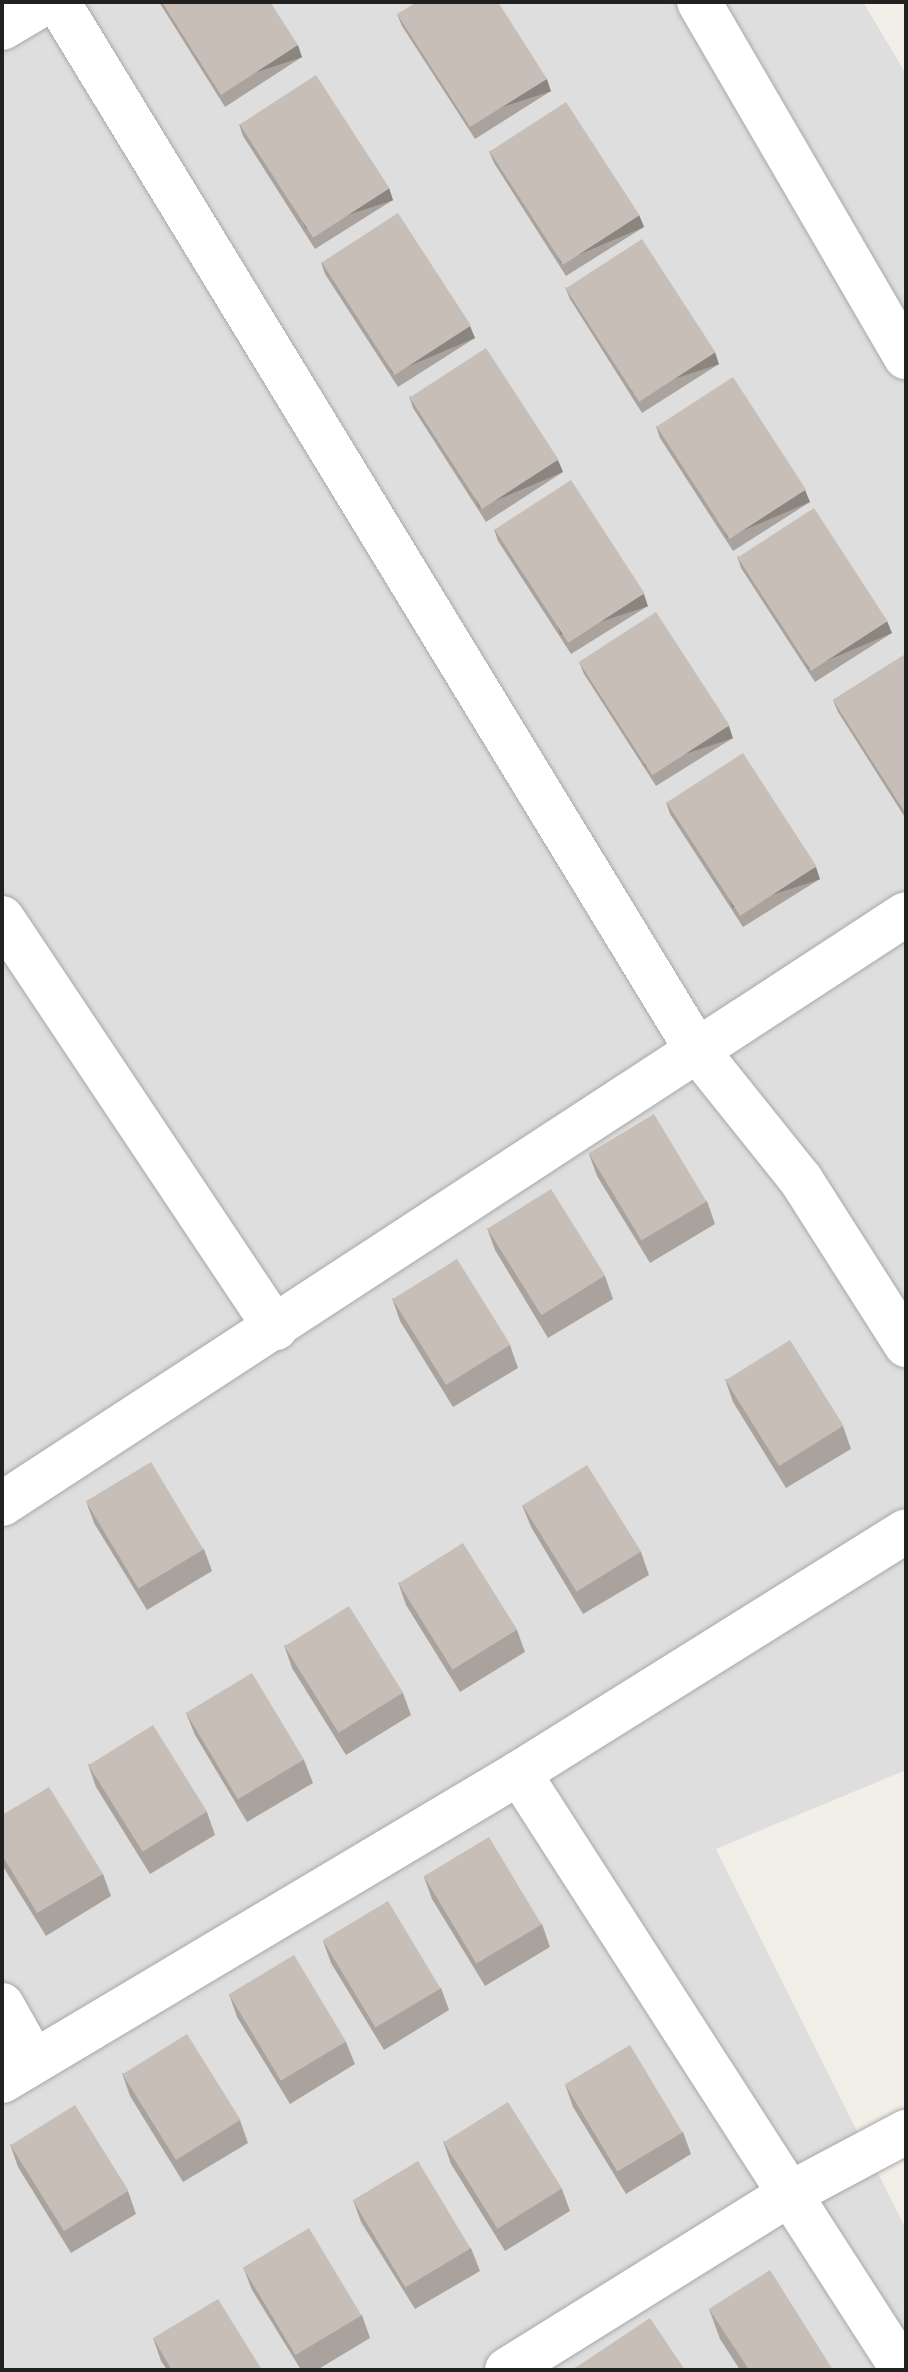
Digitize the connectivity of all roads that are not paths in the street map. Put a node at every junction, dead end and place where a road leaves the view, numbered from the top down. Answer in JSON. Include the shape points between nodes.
{"nodes":[{"id":1,"x":46,"y":2,"type":"edge"},
{"id":2,"x":58,"y":2,"type":"edge"},
{"id":3,"x":699,"y":2,"type":"edge"},
{"id":4,"x":2,"y":28,"type":"edge"},
{"id":5,"x":906,"y":357,"type":"edge"},
{"id":6,"x":906,"y":914,"type":"edge"},
{"id":7,"x":2,"y":918,"type":"edge"},
{"id":8,"x":696,"y":1049,"type":"junction"},
{"id":9,"x":275,"y":1328,"type":"junction"},
{"id":10,"x":906,"y":1345,"type":"edge"},
{"id":11,"x":2,"y":1504,"type":"edge"},
{"id":12,"x":906,"y":1531,"type":"edge"},
{"id":13,"x":519,"y":1773,"type":"junction"},
{"id":14,"x":2,"y":2005,"type":"edge"},
{"id":15,"x":18,"y":2070,"type":"edge"},
{"id":16,"x":906,"y":2132,"type":"edge"},
{"id":17,"x":793,"y":2192,"type":"junction"},
{"id":18,"x":507,"y":2370,"type":"edge"},
{"id":19,"x":903,"y":2370,"type":"edge"}],
"edges":[{"from":1,"to":4,"type":"street"},
{"from":2,"to":8,"type":"street"},
{"from":3,"to":5,"type":"street"},
{"from":6,"to":8,"type":"street"},
{"from":7,"to":9,"type":"street"},
{"from":8,"to":9,"type":"street"},
{"from":8,"to":10,"type":"street","via":[[801,1180]]},
{"from":9,"to":11,"type":"street"},
{"from":12,"to":13,"type":"street"},
{"from":13,"to":15,"type":"street"},
{"from":13,"to":17,"type":"street"},
{"from":14,"to":15,"type":"street"},
{"from":16,"to":17,"type":"street"},
{"from":17,"to":18,"type":"street"},
{"from":17,"to":19,"type":"street"}]}
